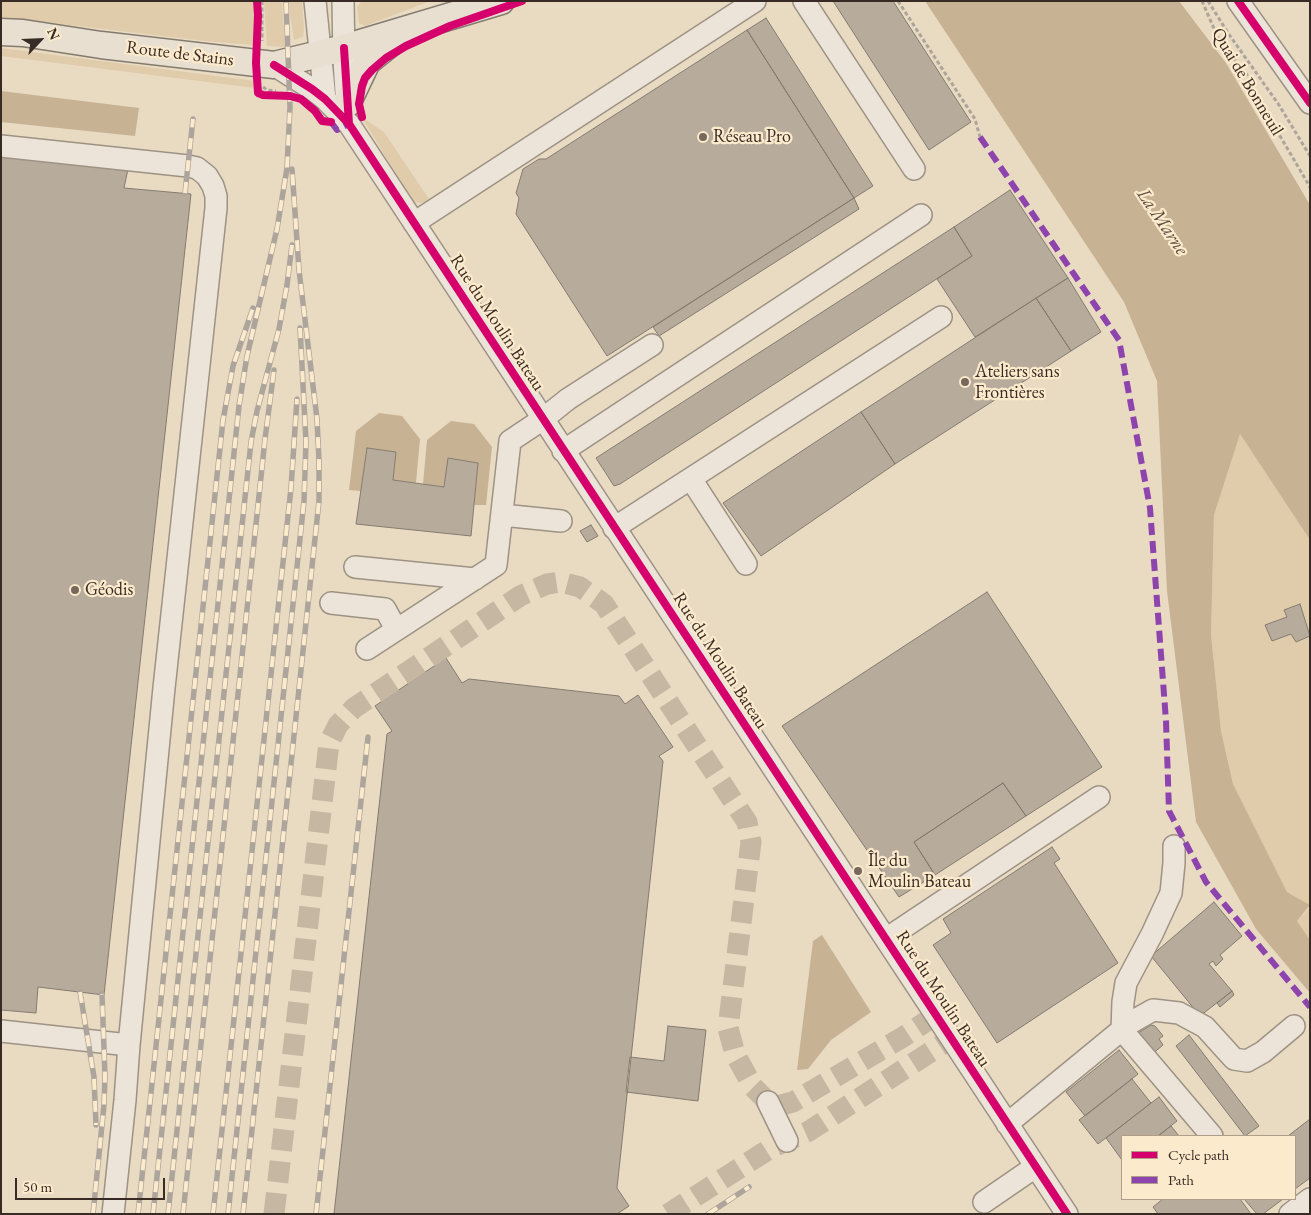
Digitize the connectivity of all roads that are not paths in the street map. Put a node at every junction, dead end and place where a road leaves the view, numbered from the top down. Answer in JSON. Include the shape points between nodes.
{"nodes":[{"id":1,"x":315,"y":1,"type":"edge"},
{"id":2,"x":343,"y":1,"type":"edge"},
{"id":3,"x":501,"y":1,"type":"edge"},
{"id":4,"x":755,"y":1,"type":"edge"},
{"id":5,"x":804,"y":1,"type":"edge"},
{"id":6,"x":1238,"y":1,"type":"edge"},
{"id":7,"x":409,"y":29,"type":"junction"},
{"id":8,"x":1,"y":32,"type":"edge"},
{"id":9,"x":332,"y":51,"type":"junction"},
{"id":10,"x":265,"y":64,"type":"junction"},
{"id":11,"x":1310,"y":103,"type":"edge"},
{"id":12,"x":340,"y":109,"type":"junction"},
{"id":13,"x":1,"y":146,"type":"edge"},
{"id":14,"x":914,"y":169,"type":"dead end"},
{"id":15,"x":921,"y":214,"type":"dead end"},
{"id":16,"x":414,"y":223,"type":"junction"},
{"id":17,"x":941,"y":317,"type":"dead end"},
{"id":18,"x":652,"y":345,"type":"dead end"},
{"id":19,"x":543,"y":419,"type":"junction"},
{"id":20,"x":563,"y":451,"type":"junction"},
{"id":21,"x":690,"y":479,"type":"junction"},
{"id":22,"x":502,"y":515,"type":"junction"},
{"id":23,"x":561,"y":521,"type":"dead end"},
{"id":24,"x":614,"y":528,"type":"junction"},
{"id":25,"x":746,"y":564,"type":"dead end"},
{"id":26,"x":354,"y":567,"type":"dead end"},
{"id":27,"x":475,"y":579,"type":"junction"},
{"id":28,"x":331,"y":603,"type":"dead end"},
{"id":29,"x":396,"y":629,"type":"junction"},
{"id":30,"x":367,"y":649,"type":"dead end"},
{"id":31,"x":1099,"y":797,"type":"dead end"},
{"id":32,"x":1174,"y":846,"type":"dead end"},
{"id":33,"x":886,"y":939,"type":"junction"},
{"id":34,"x":1294,"y":1026,"type":"dead end"},
{"id":35,"x":1122,"y":1030,"type":"junction"},
{"id":36,"x":1,"y":1031,"type":"edge"},
{"id":37,"x":129,"y":1045,"type":"junction"},
{"id":38,"x":768,"y":1102,"type":"dead end"},
{"id":39,"x":1007,"y":1124,"type":"junction"},
{"id":40,"x":1211,"y":1135,"type":"edge"},
{"id":41,"x":787,"y":1141,"type":"dead end"},
{"id":42,"x":1035,"y":1167,"type":"junction"},
{"id":43,"x":1310,"y":1199,"type":"edge"},
{"id":44,"x":984,"y":1202,"type":"dead end"},
{"id":45,"x":113,"y":1214,"type":"edge"},
{"id":46,"x":1067,"y":1214,"type":"edge"},
{"id":47,"x":1290,"y":1214,"type":"edge"}],
"edges":[{"from":1,"to":9,"type":"street"},
{"from":2,"to":9,"type":"street"},
{"from":3,"to":7,"type":"main road","name":"Route de Stains"},
{"from":4,"to":16,"type":"street"},
{"from":5,"to":14,"type":"street"},
{"from":6,"to":11,"type":"street","name":"Quai de Bonneuil"},
{"from":7,"to":9,"type":"main road","name":"Route de Stains"},
{"from":7,"to":12,"type":"main road","via":[[367,62]]},
{"from":8,"to":10,"type":"main road","name":"Route de Stains"},
{"from":9,"to":10,"type":"main road","name":"Route de Stains"},
{"from":9,"to":12,"type":"street"},
{"from":10,"to":12,"type":"street","via":[[312,89]]},
{"from":12,"to":16,"type":"street","name":"Rue du Moulin Bateau"},
{"from":13,"to":37,"type":"street","via":[[197,168],[207,176],[216,196]]},
{"from":15,"to":20,"type":"street"},
{"from":16,"to":19,"type":"street","name":"Rue du Moulin Bateau"},
{"from":17,"to":21,"type":"street"},
{"from":18,"to":19,"type":"street","via":[[568,399]]},
{"from":19,"to":20,"type":"street","name":"Rue du Moulin Bateau"},
{"from":19,"to":22,"type":"street","via":[[510,441]]},
{"from":20,"to":24,"type":"street","name":"Rue du Moulin Bateau"},
{"from":21,"to":24,"type":"street"},
{"from":21,"to":25,"type":"street"},
{"from":22,"to":23,"type":"street"},
{"from":22,"to":27,"type":"street","via":[[496,565]]},
{"from":24,"to":33,"type":"street","name":"Rue du Moulin Bateau"},
{"from":26,"to":27,"type":"street"},
{"from":27,"to":29,"type":"street"},
{"from":28,"to":29,"type":"street","via":[[385,609]]},
{"from":29,"to":30,"type":"street"},
{"from":31,"to":33,"type":"street"},
{"from":32,"to":35,"type":"street","via":[[1171,893],[1126,983]]},
{"from":33,"to":39,"type":"street","name":"Rue du Moulin Bateau"},
{"from":34,"to":35,"type":"street","via":[[1247,1061],[1234,1058],[1205,1027],[1179,1013],[1154,1010]]},
{"from":35,"to":39,"type":"street"},
{"from":35,"to":40,"type":"street"},
{"from":36,"to":37,"type":"street"},
{"from":37,"to":45,"type":"street"},
{"from":38,"to":41,"type":"street"},
{"from":39,"to":42,"type":"street","name":"Rue du Moulin Bateau"},
{"from":42,"to":44,"type":"street"},
{"from":42,"to":46,"type":"street","name":"Rue du Moulin Bateau"},
{"from":43,"to":47,"type":"street"}]}
